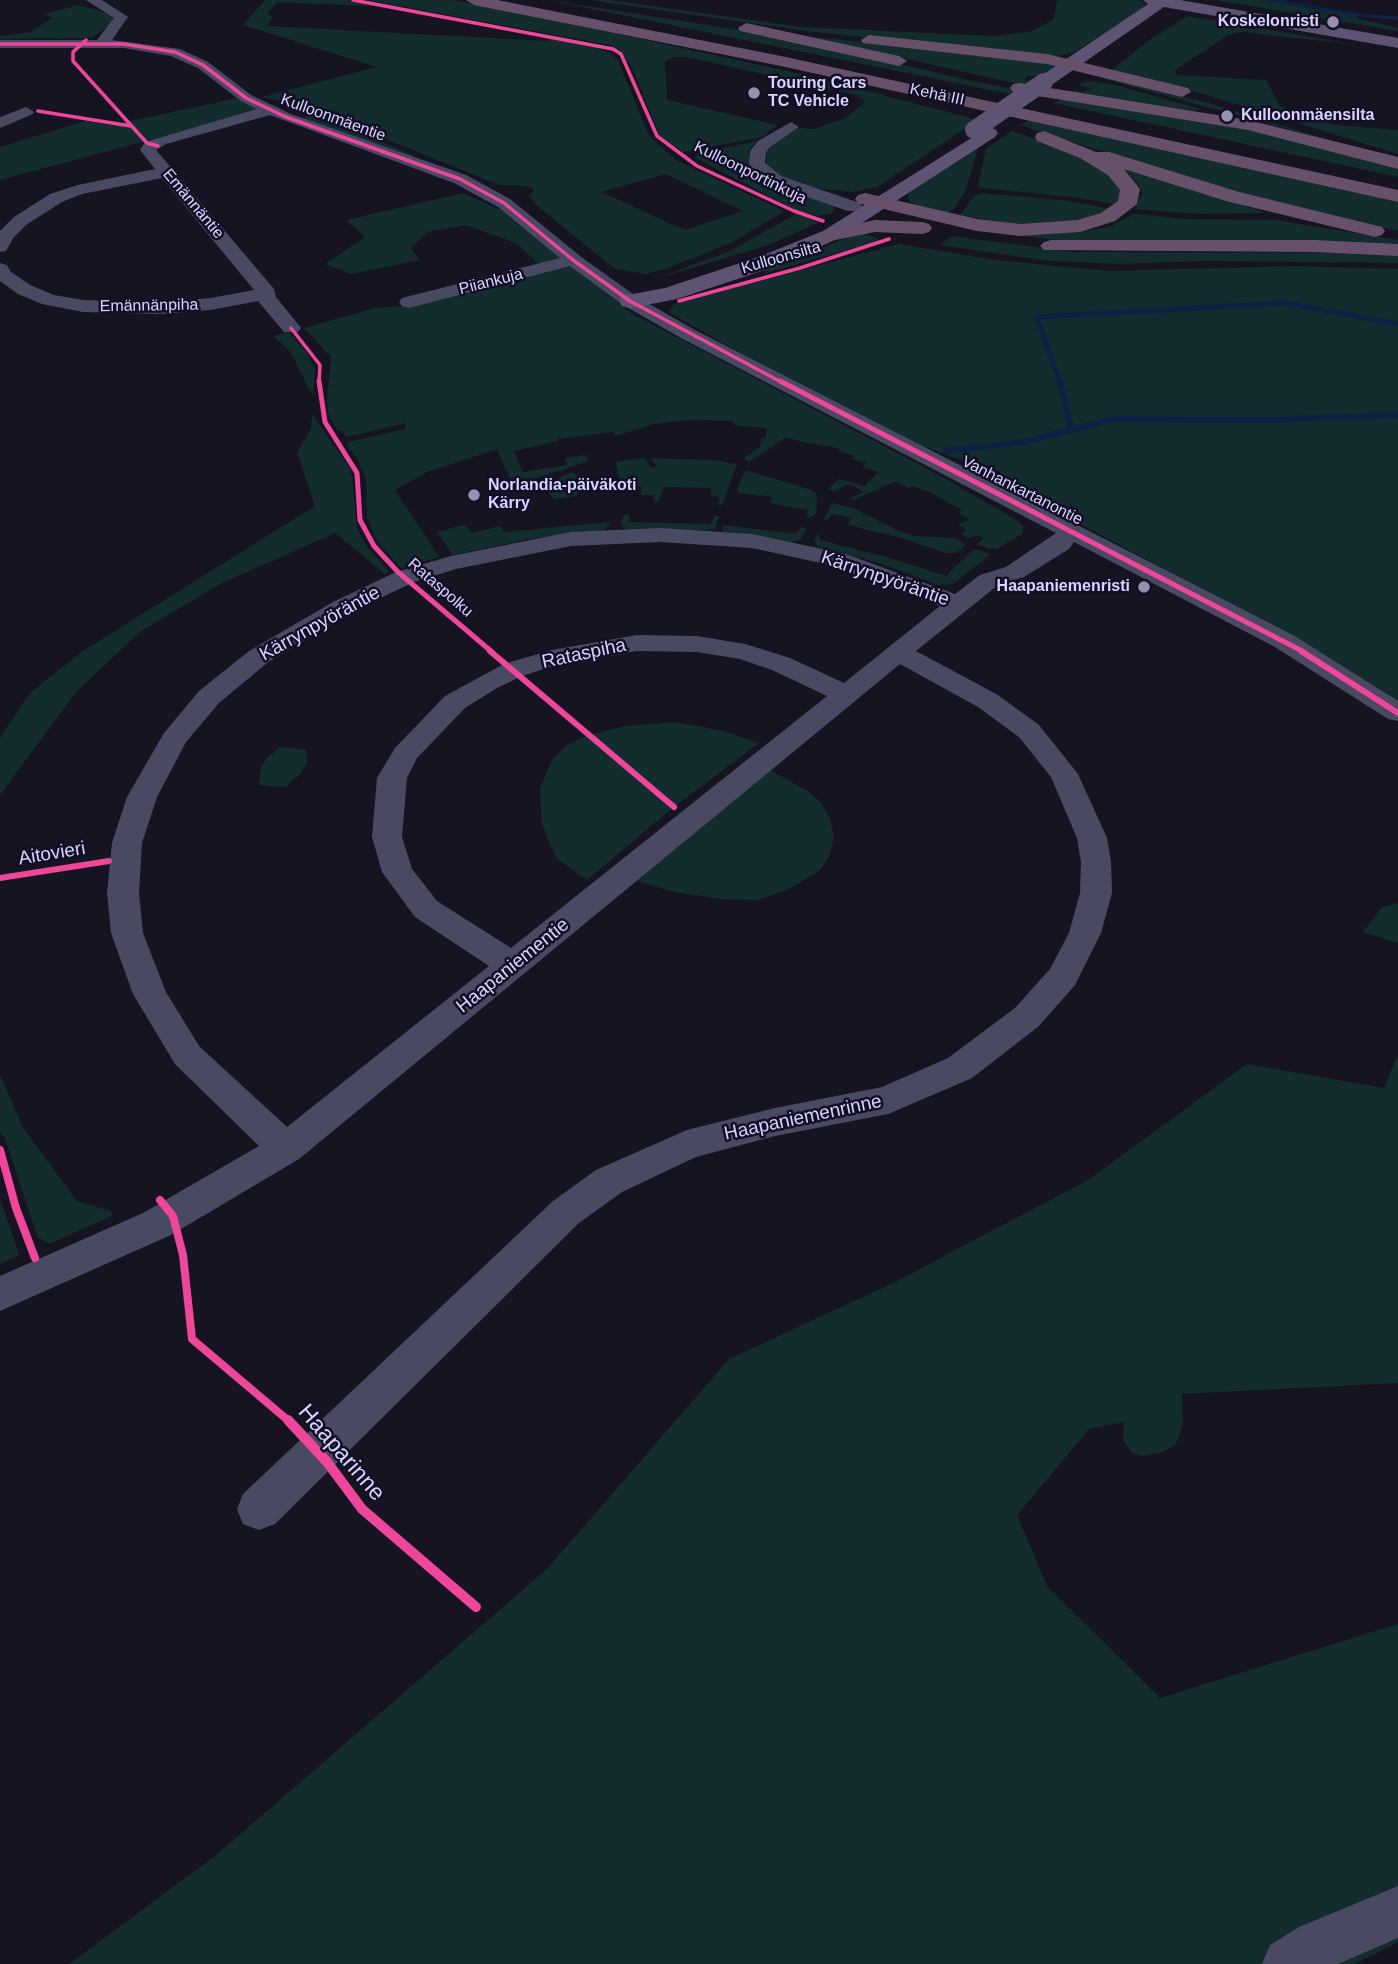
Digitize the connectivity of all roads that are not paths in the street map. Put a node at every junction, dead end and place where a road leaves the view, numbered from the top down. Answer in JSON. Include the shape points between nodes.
{"nodes":[{"id":1,"x":93,"y":0,"type":"edge"},
{"id":2,"x":474,"y":0,"type":"edge"},
{"id":3,"x":523,"y":0,"type":"edge"},
{"id":4,"x":1169,"y":1,"type":"edge"},
{"id":5,"x":1398,"y":41,"type":"edge"},
{"id":6,"x":102,"y":43,"type":"junction"},
{"id":7,"x":0,"y":44,"type":"edge"},
{"id":8,"x":721,"y":49,"type":"junction"},
{"id":9,"x":914,"y":65,"type":"dead end"},
{"id":10,"x":1077,"y":65,"type":"junction"},
{"id":11,"x":997,"y":84,"type":"dead end"},
{"id":12,"x":1200,"y":97,"type":"dead end"},
{"id":13,"x":1227,"y":104,"type":"dead end"},
{"id":14,"x":0,"y":107,"type":"edge"},
{"id":15,"x":271,"y":110,"type":"junction"},
{"id":16,"x":0,"y":123,"type":"edge"},
{"id":17,"x":791,"y":127,"type":"dead end"},
{"id":18,"x":1057,"y":141,"type":"junction"},
{"id":19,"x":1398,"y":158,"type":"edge"},
{"id":20,"x":1398,"y":163,"type":"edge"},
{"id":21,"x":165,"y":172,"type":"junction"},
{"id":22,"x":1398,"y":183,"type":"edge"},
{"id":23,"x":1398,"y":196,"type":"edge"},
{"id":24,"x":868,"y":205,"type":"junction"},
{"id":25,"x":830,"y":235,"type":"junction"},
{"id":26,"x":964,"y":235,"type":"junction"},
{"id":27,"x":1398,"y":236,"type":"edge"},
{"id":28,"x":0,"y":247,"type":"edge"},
{"id":29,"x":1398,"y":250,"type":"edge"},
{"id":30,"x":573,"y":260,"type":"junction"},
{"id":31,"x":0,"y":269,"type":"edge"},
{"id":32,"x":267,"y":293,"type":"junction"},
{"id":33,"x":630,"y":301,"type":"junction"},
{"id":34,"x":409,"y":302,"type":"dead end"},
{"id":35,"x":291,"y":328,"type":"dead end"},
{"id":36,"x":1070,"y":532,"type":"junction"},
{"id":37,"x":958,"y":604,"type":"junction"},
{"id":38,"x":899,"y":653,"type":"junction"},
{"id":39,"x":1332,"y":669,"type":"junction"},
{"id":40,"x":1398,"y":684,"type":"edge"},
{"id":41,"x":848,"y":695,"type":"junction"},
{"id":42,"x":1398,"y":713,"type":"edge"},
{"id":43,"x":514,"y":964,"type":"junction"},
{"id":44,"x":286,"y":1149,"type":"junction"},
{"id":45,"x":0,"y":1294,"type":"edge"},
{"id":46,"x":259,"y":1509,"type":"dead end"},
{"id":47,"x":1398,"y":1912,"type":"edge"},
{"id":48,"x":1289,"y":1964,"type":"edge"}],
"edges":[{"from":1,"to":6,"type":"street","via":[[121,17]]},
{"from":2,"to":8,"type":"highway","name":"Kehä III"},
{"from":3,"to":22,"type":"highway","name":"Kehä III"},
{"from":4,"to":5,"type":"main road"},
{"from":4,"to":10,"type":"main road","name":"Kulloonsilta"},
{"from":6,"to":7,"type":"street","name":"Kulloonmäentie"},
{"from":6,"to":15,"type":"street","name":"Kulloonmäentie","via":[[174,52],[203,65],[239,94]]},
{"from":8,"to":18,"type":"highway"},
{"from":8,"to":23,"type":"highway","name":"Kehä III"},
{"from":9,"to":10,"type":"highway","via":[[729,24]]},
{"from":10,"to":12,"type":"highway"},
{"from":10,"to":24,"type":"main road","name":"Kulloonsilta"},
{"from":11,"to":20,"type":"highway","via":[[1248,125]]},
{"from":13,"to":19,"type":"highway"},
{"from":14,"to":16,"type":"street","via":[[26,112]]},
{"from":15,"to":21,"type":"street","name":"Emännäntie","via":[[151,145],[148,150]]},
{"from":15,"to":30,"type":"street","name":"Kulloonmäentie","via":[[460,178],[503,202]]},
{"from":17,"to":24,"type":"street","via":[[764,144],[757,164],[775,180],[802,190]]},
{"from":18,"to":24,"type":"highway","via":[[1115,171],[1130,189],[1127,204],[1108,216],[1062,229],[1020,230]]},
{"from":18,"to":27,"type":"highway","via":[[1233,197]]},
{"from":21,"to":28,"type":"street","via":[[56,198],[20,221]]},
{"from":21,"to":32,"type":"street","name":"Emännäntie"},
{"from":24,"to":25,"type":"main road","name":"Kulloonsilta"},
{"from":24,"to":26,"type":"highway"},
{"from":24,"to":33,"type":"main road","name":"Kulloonsilta","via":[[766,252],[656,286]]},
{"from":25,"to":26,"type":"highway","via":[[894,225]]},
{"from":25,"to":33,"type":"main road","name":"Kulloonsilta","via":[[669,294]]},
{"from":26,"to":29,"type":"highway","via":[[1081,247]]},
{"from":30,"to":33,"type":"street","name":"Kulloonmäentie"},
{"from":30,"to":34,"type":"street","name":"Piiankuja"},
{"from":31,"to":32,"type":"street","name":"Emännänpiha","via":[[25,290],[83,306],[160,308]]},
{"from":32,"to":35,"type":"street","name":"Emännäntie","via":[[266,298]]},
{"from":33,"to":36,"type":"street","name":"Vanhankartanontie"},
{"from":36,"to":37,"type":"street","name":"Haapaniementie","via":[[1060,544],[1015,572],[989,580]]},
{"from":36,"to":39,"type":"street","name":"Vanhankartanontie"},
{"from":37,"to":38,"type":"street","name":"Haapaniementie"},
{"from":37,"to":44,"type":"street","name":"Kärrynpyöräntie","via":[[837,559],[751,541],[660,535],[571,539],[463,560],[405,577],[342,607],[258,657],[209,697],[174,739],[142,797],[127,843],[124,893],[127,933],[149,994],[187,1055]]},
{"from":38,"to":41,"type":"street","name":"Haapaniementie"},
{"from":38,"to":46,"type":"street","name":"Haapaniemenrinne","via":[[988,701],[1029,732],[1064,774],[1087,825],[1096,862],[1096,893],[1085,933],[1063,976],[1027,1017],[960,1068],[888,1100],[687,1144],[609,1181],[566,1212]]},
{"from":39,"to":40,"type":"street","via":[[1362,671]]},
{"from":39,"to":42,"type":"street","name":"Vanhankartanontie"},
{"from":41,"to":43,"type":"street","name":"Haapaniementie"},
{"from":41,"to":43,"type":"street","name":"Rataspiha","via":[[745,652],[697,644],[636,643],[513,670],[455,702],[405,754],[392,778],[387,837],[397,872],[426,909]]},
{"from":43,"to":44,"type":"street","name":"Haapaniementie"},
{"from":44,"to":45,"type":"street","name":"Haapaniementie","via":[[157,1224]]},
{"from":47,"to":48,"type":"street","via":[[1318,1946]]}]}
